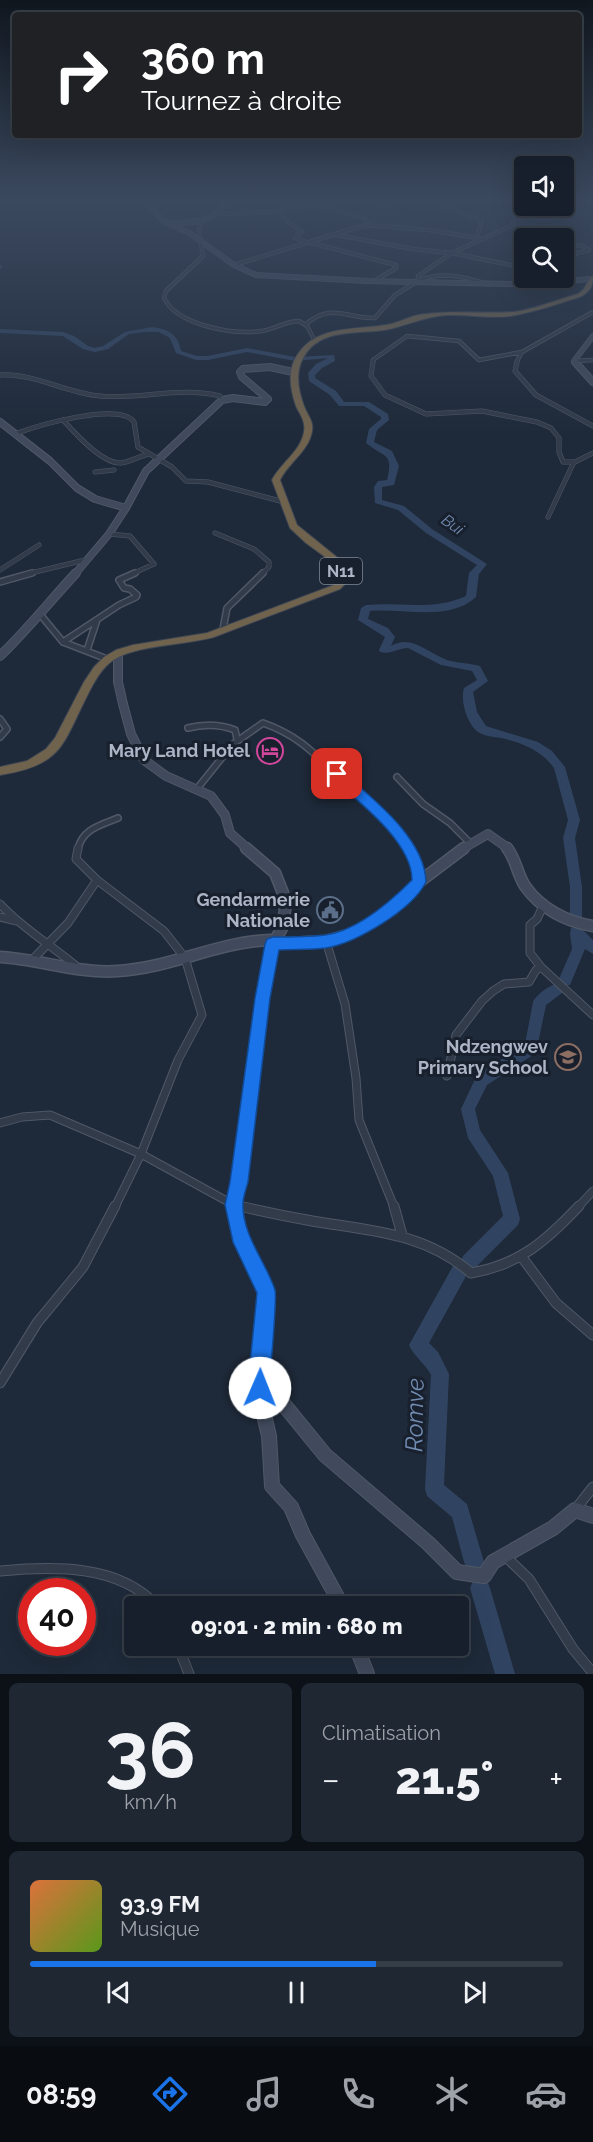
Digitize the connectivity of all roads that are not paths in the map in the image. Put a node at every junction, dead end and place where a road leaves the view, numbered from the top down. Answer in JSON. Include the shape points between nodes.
{"nodes":[{"id":1,"x":179,"y":279,"type":"edge"},
{"id":2,"x":337,"y":279,"type":"edge"},
{"id":3,"x":592,"y":279,"type":"edge"},
{"id":4,"x":374,"y":281,"type":"joint"},
{"id":5,"x":419,"y":281,"type":"junction"},
{"id":6,"x":514,"y":283,"type":"edge"},
{"id":7,"x":593,"y":312,"type":"edge"},
{"id":8,"x":306,"y":324,"type":"junction"},
{"id":9,"x":593,"y":336,"type":"edge"},
{"id":10,"x":315,"y":341,"type":"junction"},
{"id":11,"x":522,"y":352,"type":"junction"},
{"id":12,"x":593,"y":360,"type":"edge"},
{"id":13,"x":574,"y":362,"type":"junction"},
{"id":14,"x":293,"y":372,"type":"junction"},
{"id":15,"x":0,"y":375,"type":"edge"},
{"id":16,"x":593,"y":382,"type":"edge"},
{"id":17,"x":221,"y":398,"type":"junction"},
{"id":18,"x":63,"y":420,"type":"junction"},
{"id":19,"x":0,"y":422,"type":"edge"},
{"id":20,"x":593,"y":426,"type":"edge"},
{"id":21,"x":15,"y":434,"type":"junction"},
{"id":22,"x":593,"y":453,"type":"edge"},
{"id":23,"x":149,"y":454,"type":"junction"},
{"id":24,"x":157,"y":460,"type":"junction"},
{"id":25,"x":120,"y":464,"type":"junction"},
{"id":26,"x":573,"y":464,"type":"junction"},
{"id":27,"x":95,"y":472,"type":"dead end"},
{"id":28,"x":284,"y":502,"type":"junction"},
{"id":29,"x":126,"y":508,"type":"junction"},
{"id":30,"x":548,"y":517,"type":"dead end"},
{"id":31,"x":215,"y":533,"type":"dead end"},
{"id":32,"x":109,"y":534,"type":"junction"},
{"id":33,"x":39,"y":545,"type":"dead end"},
{"id":34,"x":89,"y":559,"type":"junction"},
{"id":35,"x":0,"y":570,"type":"edge"},
{"id":36,"x":1,"y":580,"type":"edge"},
{"id":37,"x":39,"y":613,"type":"junction"},
{"id":38,"x":98,"y":619,"type":"junction"},
{"id":39,"x":223,"y":629,"type":"junction"},
{"id":40,"x":63,"y":642,"type":"junction"},
{"id":41,"x":87,"y":650,"type":"junction"},
{"id":42,"x":118,"y":654,"type":"junction"},
{"id":43,"x":0,"y":656,"type":"edge"},
{"id":44,"x":107,"y":659,"type":"junction"},
{"id":45,"x":0,"y":720,"type":"edge"},
{"id":46,"x":188,"y":728,"type":"dead end"},
{"id":47,"x":236,"y":730,"type":"junction"},
{"id":48,"x":249,"y":730,"type":"junction"},
{"id":49,"x":0,"y":737,"type":"edge"},
{"id":50,"x":237,"y":739,"type":"junction"},
{"id":51,"x":0,"y":771,"type":"edge"},
{"id":52,"x":397,"y":777,"type":"dead end"},
{"id":53,"x":196,"y":790,"type":"junction"},
{"id":54,"x":118,"y":818,"type":"dead end"},
{"id":55,"x":470,"y":843,"type":"junction"},
{"id":56,"x":97,"y":880,"type":"junction"},
{"id":57,"x":419,"y":882,"type":"junction"},
{"id":58,"x":0,"y":904,"type":"edge"},
{"id":59,"x":543,"y":906,"type":"junction"},
{"id":60,"x":0,"y":917,"type":"edge"},
{"id":61,"x":16,"y":921,"type":"junction"},
{"id":62,"x":593,"y":926,"type":"edge"},
{"id":63,"x":326,"y":941,"type":"junction"},
{"id":64,"x":273,"y":944,"type":"junction"},
{"id":65,"x":51,"y":945,"type":"junction"},
{"id":66,"x":0,"y":957,"type":"edge"},
{"id":67,"x":185,"y":958,"type":"junction"},
{"id":68,"x":32,"y":960,"type":"junction"},
{"id":69,"x":541,"y":967,"type":"junction"},
{"id":70,"x":77,"y":968,"type":"junction"},
{"id":71,"x":593,"y":1015,"type":"edge"},
{"id":72,"x":447,"y":1076,"type":"dead end"},
{"id":73,"x":0,"y":1123,"type":"edge"},
{"id":74,"x":141,"y":1154,"type":"junction"},
{"id":75,"x":593,"y":1191,"type":"edge"},
{"id":76,"x":234,"y":1205,"type":"junction"},
{"id":77,"x":402,"y":1235,"type":"junction"},
{"id":78,"x":520,"y":1256,"type":"junction"},
{"id":79,"x":593,"y":1335,"type":"edge"},
{"id":80,"x":259,"y":1374,"type":"junction"},
{"id":81,"x":0,"y":1383,"type":"edge"},
{"id":82,"x":593,"y":1487,"type":"edge"},
{"id":83,"x":575,"y":1510,"type":"junction"},
{"id":84,"x":593,"y":1516,"type":"edge"},
{"id":85,"x":505,"y":1556,"type":"junction"},
{"id":86,"x":0,"y":1571,"type":"edge"},
{"id":87,"x":149,"y":1596,"type":"edge"},
{"id":88,"x":337,"y":1596,"type":"edge"},
{"id":89,"x":182,"y":1656,"type":"edge"},
{"id":90,"x":360,"y":1656,"type":"edge"},
{"id":91,"x":593,"y":1673,"type":"edge"},
{"id":92,"x":189,"y":1674,"type":"edge"},
{"id":93,"x":367,"y":1674,"type":"edge"}],
"edges":[{"from":1,"to":8,"type":"street","via":[[166,291],[164,298],[170,308],[224,331],[264,331],[297,320]]},
{"from":2,"to":4,"type":"street"},
{"from":3,"to":10,"type":"highway","number":"N11","via":[[580,295],[524,312],[421,316],[388,327],[342,330]]},
{"from":4,"to":5,"type":"street"},
{"from":5,"to":6,"type":"street"},
{"from":5,"to":8,"type":"street","via":[[395,295],[375,318],[327,310]]},
{"from":7,"to":11,"type":"street"},
{"from":8,"to":10,"type":"street"},
{"from":9,"to":13,"type":"street"},
{"from":10,"to":14,"type":"highway","number":"N11","via":[[298,358]]},
{"from":11,"to":20,"type":"street","via":[[514,371],[536,395]]},
{"from":11,"to":26,"type":"street","via":[[479,360],[459,341],[407,336],[373,360],[371,376],[386,395],[426,414],[482,411],[551,428],[559,438],[561,459]]},
{"from":12,"to":13,"type":"street"},
{"from":13,"to":16,"type":"street"},
{"from":14,"to":17,"type":"street","via":[[270,367],[243,369],[242,377],[268,399],[259,403],[247,398]]},
{"from":14,"to":28,"type":"highway","number":"N11","via":[[300,406],[309,424],[304,445],[276,480]]},
{"from":15,"to":17,"type":"street","via":[[11,373],[49,386],[100,396],[129,397],[186,389]]},
{"from":17,"to":24,"type":"street"},
{"from":18,"to":21,"type":"street"},
{"from":18,"to":23,"type":"street","via":[[129,416],[134,421],[136,442]]},
{"from":18,"to":25,"type":"street","via":[[108,461]]},
{"from":19,"to":21,"type":"street"},
{"from":21,"to":29,"type":"street","via":[[76,488]]},
{"from":22,"to":26,"type":"street"},
{"from":23,"to":24,"type":"street"},
{"from":23,"to":25,"type":"street"},
{"from":24,"to":28,"type":"street","via":[[172,467],[186,481],[208,482]]},
{"from":24,"to":29,"type":"street","via":[[146,471]]},
{"from":25,"to":27,"type":"street","via":[[112,473]]},
{"from":26,"to":30,"type":"street"},
{"from":28,"to":39,"type":"highway","number":"N11","via":[[293,526],[339,563],[342,582]]},
{"from":29,"to":32,"type":"street"},
{"from":31,"to":39,"type":"street","via":[[254,549],[269,562],[269,567],[227,608]]},
{"from":32,"to":34,"type":"street"},
{"from":32,"to":38,"type":"street","via":[[130,536],[154,564],[121,578],[120,584],[136,597]]},
{"from":33,"to":35,"type":"street"},
{"from":34,"to":36,"type":"street"},
{"from":34,"to":37,"type":"street"},
{"from":37,"to":40,"type":"street"},
{"from":37,"to":43,"type":"street"},
{"from":38,"to":40,"type":"street"},
{"from":38,"to":41,"type":"street"},
{"from":39,"to":42,"type":"highway","number":"N11","via":[[212,637]]},
{"from":40,"to":41,"type":"street"},
{"from":41,"to":44,"type":"street"},
{"from":42,"to":44,"type":"highway","number":"N11"},
{"from":42,"to":53,"type":"street","via":[[123,704],[131,734],[144,760]]},
{"from":44,"to":51,"type":"highway","number":"N11","via":[[86,686],[55,747],[41,760]]},
{"from":45,"to":49,"type":"street","via":[[7,729]]},
{"from":46,"to":47,"type":"street","via":[[207,724]]},
{"from":47,"to":48,"type":"street"},
{"from":47,"to":50,"type":"street"},
{"from":48,"to":50,"type":"street"},
{"from":48,"to":57,"type":"street","via":[[263,723],[283,729],[326,763],[386,819],[412,854],[419,869]]},
{"from":50,"to":53,"type":"street","via":[[224,750]]},
{"from":52,"to":55,"type":"street"},
{"from":53,"to":64,"type":"street","via":[[211,796],[225,815],[230,833],[275,873],[285,910],[282,928]]},
{"from":54,"to":56,"type":"street","via":[[93,828],[80,839],[76,859]]},
{"from":55,"to":57,"type":"street"},
{"from":55,"to":59,"type":"street","via":[[488,834],[505,843],[517,860],[525,887]]},
{"from":56,"to":65,"type":"street"},
{"from":56,"to":67,"type":"street","via":[[164,931]]},
{"from":57,"to":63,"type":"street","via":[[393,909],[368,925]]},
{"from":58,"to":61,"type":"street"},
{"from":59,"to":62,"type":"street","via":[[561,917]]},
{"from":59,"to":69,"type":"street","via":[[530,925],[530,953]]},
{"from":60,"to":61,"type":"street"},
{"from":61,"to":65,"type":"street"},
{"from":63,"to":64,"type":"street"},
{"from":63,"to":77,"type":"street","via":[[345,1004],[359,1120]]},
{"from":64,"to":67,"type":"street","via":[[262,939],[231,942]]},
{"from":64,"to":76,"type":"street"},
{"from":65,"to":68,"type":"street"},
{"from":65,"to":70,"type":"street"},
{"from":66,"to":68,"type":"street"},
{"from":67,"to":70,"type":"street","via":[[117,971]]},
{"from":67,"to":74,"type":"street","via":[[202,1015],[178,1060]]},
{"from":68,"to":70,"type":"street"},
{"from":69,"to":71,"type":"street"},
{"from":69,"to":72,"type":"street","via":[[529,982],[510,981],[494,987],[455,1036]]},
{"from":73,"to":74,"type":"street","via":[[50,1115]]},
{"from":74,"to":76,"type":"street"},
{"from":74,"to":81,"type":"street","via":[[83,1267],[37,1323]]},
{"from":75,"to":78,"type":"street","via":[[563,1224]]},
{"from":76,"to":77,"type":"street"},
{"from":76,"to":80,"type":"street","via":[[242,1242],[267,1292]]},
{"from":77,"to":78,"type":"street","via":[[455,1259],[471,1273],[498,1268]]},
{"from":78,"to":79,"type":"street","via":[[556,1303]]},
{"from":80,"to":85,"type":"street","via":[[325,1455],[457,1572],[484,1576],[494,1562]]},
{"from":80,"to":88,"type":"street","via":[[272,1486],[291,1507]]},
{"from":82,"to":83,"type":"street"},
{"from":83,"to":84,"type":"street"},
{"from":83,"to":85,"type":"street"},
{"from":85,"to":91,"type":"street","via":[[530,1580],[573,1649]]},
{"from":86,"to":87,"type":"street","via":[[65,1570],[120,1578]]},
{"from":89,"to":92,"type":"street"},
{"from":90,"to":93,"type":"street"}]}
